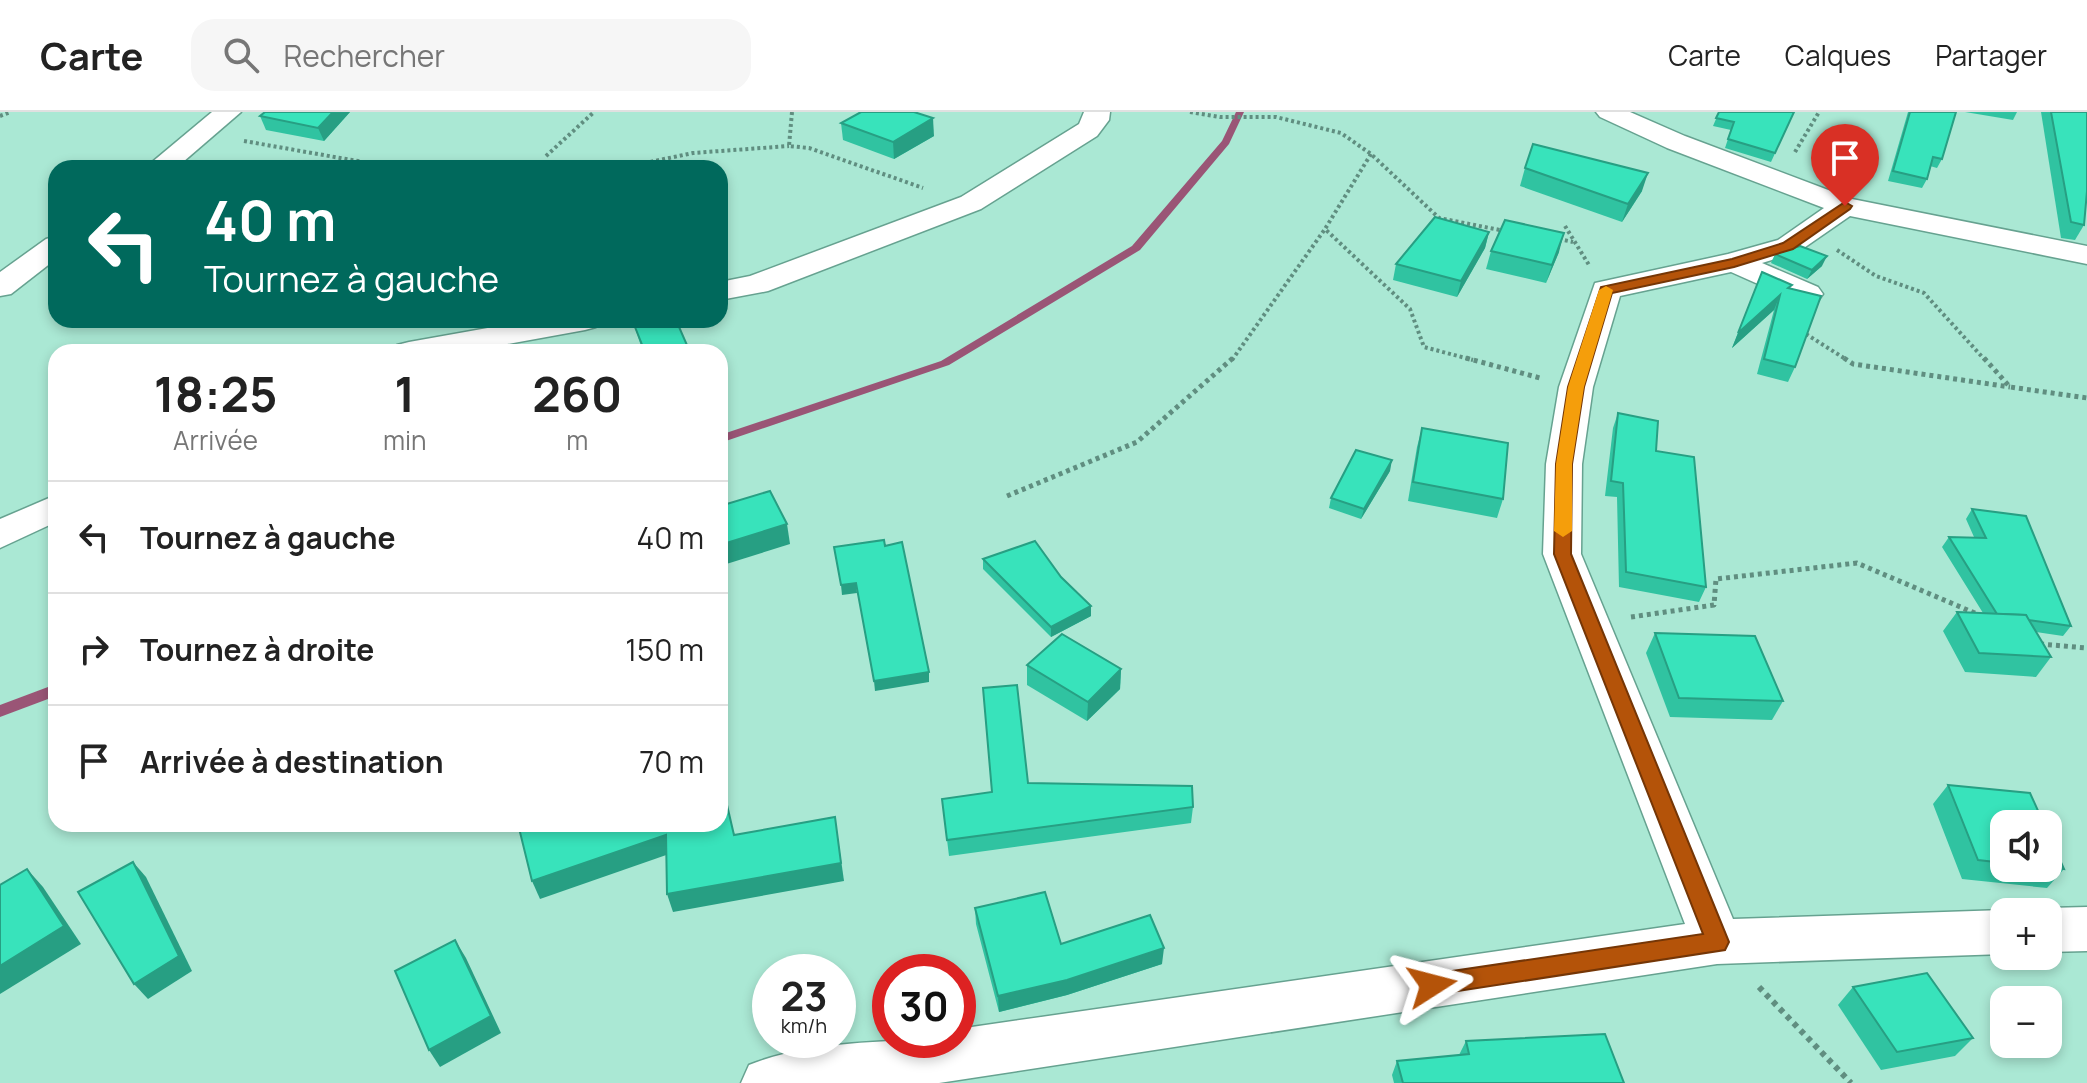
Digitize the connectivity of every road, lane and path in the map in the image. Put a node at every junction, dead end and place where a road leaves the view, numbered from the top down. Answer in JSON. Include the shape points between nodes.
{"nodes":[{"id":1,"x":11,"y":112,"type":"edge"},
{"id":2,"x":228,"y":112,"type":"edge"},
{"id":3,"x":594,"y":112,"type":"edge"},
{"id":4,"x":792,"y":112,"type":"edge"},
{"id":5,"x":1097,"y":112,"type":"edge"},
{"id":6,"x":1190,"y":112,"type":"edge"},
{"id":7,"x":1609,"y":112,"type":"edge"},
{"id":8,"x":1819,"y":112,"type":"edge"},
{"id":9,"x":0,"y":116,"type":"edge"},
{"id":10,"x":204,"y":134,"type":"junction"},
{"id":11,"x":789,"y":146,"type":"junction"},
{"id":12,"x":1371,"y":154,"type":"junction"},
{"id":13,"x":546,"y":156,"type":"dead end"},
{"id":14,"x":170,"y":160,"type":"edge"},
{"id":15,"x":352,"y":160,"type":"edge"},
{"id":16,"x":659,"y":160,"type":"edge"},
{"id":17,"x":1778,"y":181,"type":"junction"},
{"id":18,"x":971,"y":203,"type":"junction"},
{"id":19,"x":1845,"y":206,"type":"junction"},
{"id":20,"x":1565,"y":226,"type":"dead end"},
{"id":21,"x":1325,"y":229,"type":"junction"},
{"id":22,"x":1809,"y":232,"type":"junction"},
{"id":23,"x":1517,"y":233,"type":"edge"},
{"id":24,"x":1545,"y":237,"type":"edge"},
{"id":25,"x":1573,"y":242,"type":"junction"},
{"id":26,"x":48,"y":251,"type":"edge"},
{"id":27,"x":2087,"y":255,"type":"edge"},
{"id":28,"x":1734,"y":262,"type":"junction"},
{"id":29,"x":0,"y":287,"type":"edge"},
{"id":30,"x":728,"y":289,"type":"edge"},
{"id":31,"x":1606,"y":290,"type":"junction"},
{"id":32,"x":1807,"y":294,"type":"edge"},
{"id":33,"x":541,"y":328,"type":"edge"},
{"id":34,"x":1806,"y":334,"type":"edge"},
{"id":35,"x":453,"y":344,"type":"edge"},
{"id":36,"x":1576,"y":387,"type":"junction"},
{"id":37,"x":2010,"y":387,"type":"junction"},
{"id":38,"x":2087,"y":398,"type":"edge"},
{"id":39,"x":1007,"y":496,"type":"dead end"},
{"id":40,"x":48,"y":511,"type":"edge"},
{"id":41,"x":0,"y":535,"type":"edge"},
{"id":42,"x":1989,"y":620,"type":"edge"},
{"id":43,"x":1590,"y":623,"type":"junction"},
{"id":44,"x":2037,"y":644,"type":"edge"},
{"id":45,"x":2087,"y":648,"type":"edge"},
{"id":46,"x":2087,"y":929,"type":"edge"},
{"id":47,"x":2062,"y":930,"type":"edge"},
{"id":48,"x":1990,"y":932,"type":"edge"},
{"id":49,"x":1717,"y":942,"type":"junction"},
{"id":50,"x":768,"y":1083,"type":"edge"},
{"id":51,"x":1851,"y":1083,"type":"edge"}],
"edges":[{"from":1,"to":9,"type":"path"},
{"from":2,"to":10,"type":"street"},
{"from":3,"to":13,"type":"path"},
{"from":4,"to":11,"type":"path"},
{"from":5,"to":18,"type":"street","via":[[1088,130]]},
{"from":6,"to":12,"type":"path","via":[[1276,117],[1341,133]]},
{"from":7,"to":17,"type":"street"},
{"from":8,"to":17,"type":"path"},
{"from":10,"to":14,"type":"street"},
{"from":10,"to":15,"type":"path"},
{"from":11,"to":16,"type":"path"},
{"from":11,"to":18,"type":"path","via":[[809,148]]},
{"from":12,"to":21,"type":"path"},
{"from":12,"to":23,"type":"path","via":[[1439,218]]},
{"from":17,"to":19,"type":"street"},
{"from":18,"to":30,"type":"street","via":[[757,284]]},
{"from":19,"to":22,"type":"street"},
{"from":19,"to":27,"type":"street"},
{"from":20,"to":25,"type":"path"},
{"from":21,"to":36,"type":"path","via":[[1410,309],[1424,347]]},
{"from":21,"to":39,"type":"path","via":[[1231,361],[1137,442]]},
{"from":22,"to":28,"type":"street","via":[[1788,246]]},
{"from":22,"to":37,"type":"path","via":[[1876,276],[1924,293]]},
{"from":24,"to":25,"type":"path"},
{"from":25,"to":31,"type":"path"},
{"from":26,"to":29,"type":"street"},
{"from":28,"to":31,"type":"street"},
{"from":28,"to":32,"type":"street"},
{"from":31,"to":36,"type":"street"},
{"from":33,"to":35,"type":"street"},
{"from":34,"to":37,"type":"path","via":[[1853,364]]},
{"from":36,"to":43,"type":"street","via":[[1564,464],[1562,554]]},
{"from":37,"to":38,"type":"path"},
{"from":40,"to":41,"type":"street"},
{"from":42,"to":43,"type":"path","via":[[1857,563],[1716,579],[1714,605]]},
{"from":43,"to":49,"type":"street"},
{"from":44,"to":45,"type":"path"},
{"from":46,"to":47,"type":"street"},
{"from":48,"to":49,"type":"street"},
{"from":49,"to":50,"type":"street"},
{"from":49,"to":51,"type":"path"}]}
